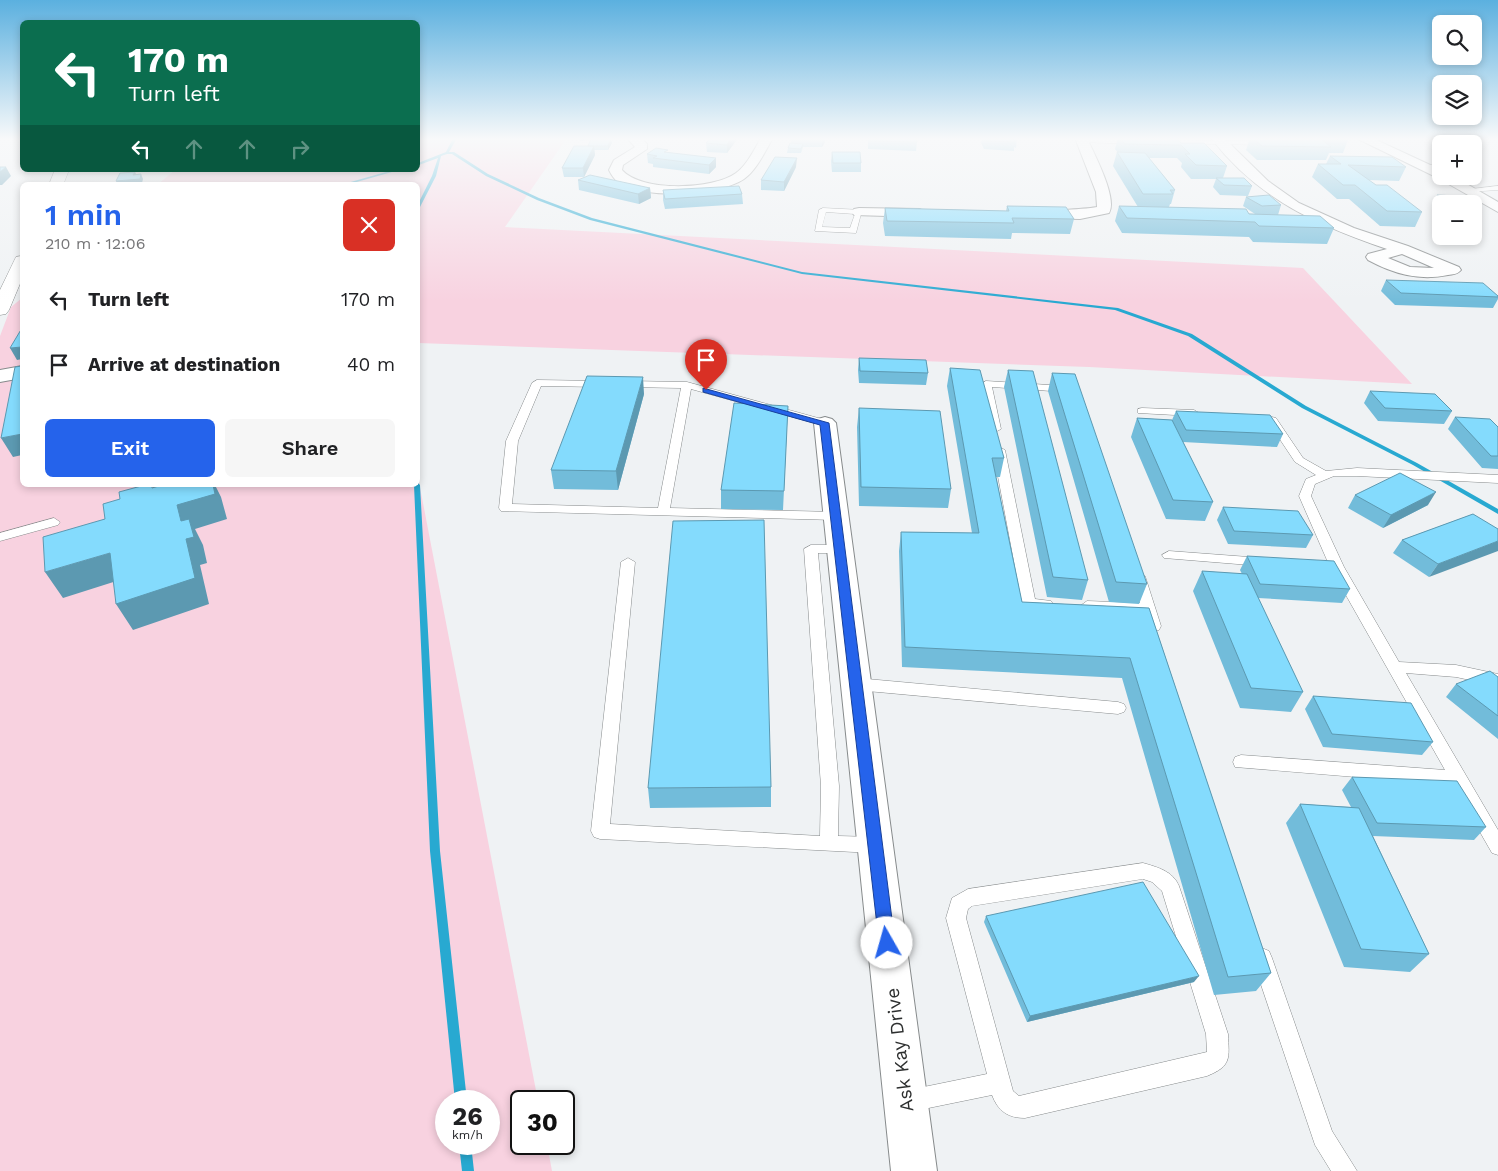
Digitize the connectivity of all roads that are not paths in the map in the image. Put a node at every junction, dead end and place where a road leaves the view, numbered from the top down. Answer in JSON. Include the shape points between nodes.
{"nodes":[{"id":1,"x":1103,"y":193,"type":"edge"},
{"id":2,"x":1275,"y":193,"type":"edge"},
{"id":3,"x":1471,"y":193,"type":"edge"},
{"id":4,"x":1493,"y":206,"type":"edge"},
{"id":5,"x":859,"y":212,"type":"junction"},
{"id":6,"x":931,"y":213,"type":"edge"},
{"id":7,"x":1024,"y":214,"type":"edge"},
{"id":8,"x":1403,"y":249,"type":"junction"},
{"id":9,"x":20,"y":265,"type":"edge"},
{"id":10,"x":5,"y":290,"type":"edge"},
{"id":11,"x":0,"y":310,"type":"edge"},
{"id":12,"x":20,"y":372,"type":"edge"},
{"id":13,"x":0,"y":376,"type":"edge"},
{"id":14,"x":687,"y":385,"type":"junction"},
{"id":15,"x":1077,"y":390,"type":"edge"},
{"id":16,"x":1142,"y":411,"type":"dead end"},
{"id":17,"x":1210,"y":413,"type":"edge"},
{"id":18,"x":1257,"y":417,"type":"edge"},
{"id":19,"x":825,"y":423,"type":"joint"},
{"id":20,"x":1323,"y":475,"type":"junction"},
{"id":21,"x":1498,"y":479,"type":"edge"},
{"id":22,"x":663,"y":512,"type":"junction"},
{"id":23,"x":836,"y":516,"type":"junction"},
{"id":24,"x":54,"y":522,"type":"dead end"},
{"id":25,"x":0,"y":537,"type":"edge"},
{"id":26,"x":840,"y":548,"type":"junction"},
{"id":27,"x":1169,"y":555,"type":"dead end"},
{"id":28,"x":628,"y":562,"type":"dead end"},
{"id":29,"x":1278,"y":563,"type":"edge"},
{"id":30,"x":1134,"y":565,"type":"edge"},
{"id":31,"x":1318,"y":566,"type":"edge"},
{"id":32,"x":1337,"y":567,"type":"junction"},
{"id":33,"x":1059,"y":605,"type":"edge"},
{"id":34,"x":1079,"y":605,"type":"edge"},
{"id":35,"x":1148,"y":608,"type":"junction"},
{"id":36,"x":1160,"y":645,"type":"edge"},
{"id":37,"x":1394,"y":667,"type":"junction"},
{"id":38,"x":1498,"y":680,"type":"edge"},
{"id":39,"x":856,"y":684,"type":"junction"},
{"id":40,"x":1118,"y":708,"type":"dead end"},
{"id":41,"x":1241,"y":762,"type":"dead end"},
{"id":42,"x":1456,"y":778,"type":"junction"},
{"id":43,"x":829,"y":844,"type":"junction"},
{"id":44,"x":875,"y":845,"type":"junction"},
{"id":45,"x":1498,"y":847,"type":"edge"},
{"id":46,"x":1257,"y":943,"type":"edge"},
{"id":47,"x":1001,"y":1082,"type":"junction"},
{"id":48,"x":906,"y":1101,"type":"junction"},
{"id":49,"x":914,"y":1171,"type":"edge"},
{"id":50,"x":1345,"y":1171,"type":"edge"}],
"edges":[{"from":1,"to":7,"type":"street","via":[[1104,210],[1080,215]]},
{"from":2,"to":8,"type":"street","via":[[1294,206],[1349,231]]},
{"from":3,"to":4,"type":"street"},
{"from":5,"to":5,"type":"lane","via":[[853,231],[818,229],[823,210]]},
{"from":5,"to":6,"type":"street"},
{"from":8,"to":8,"type":"street","via":[[1374,257],[1398,270],[1433,274],[1453,270]]},
{"from":9,"to":10,"type":"street"},
{"from":10,"to":11,"type":"street"},
{"from":12,"to":13,"type":"street"},
{"from":14,"to":19,"type":"lane"},
{"from":14,"to":22,"type":"lane"},
{"from":14,"to":22,"type":"lane","via":[[537,383],[512,441],[505,508]]},
{"from":15,"to":33,"type":"lane","via":[[986,384],[1029,604]]},
{"from":16,"to":17,"type":"lane"},
{"from":18,"to":20,"type":"lane","via":[[1273,421],[1299,460]]},
{"from":19,"to":23,"type":"street","name":"Ask Kay Drive"},
{"from":20,"to":21,"type":"lane","via":[[1357,472]]},
{"from":20,"to":32,"type":"lane","via":[[1310,482],[1305,496]]},
{"from":22,"to":23,"type":"lane"},
{"from":23,"to":26,"type":"street","name":"Ask Kay Drive"},
{"from":24,"to":25,"type":"lane"},
{"from":26,"to":39,"type":"street","name":"Ask Kay Drive"},
{"from":26,"to":43,"type":"lane","via":[[810,548],[830,786]]},
{"from":27,"to":29,"type":"lane"},
{"from":28,"to":43,"type":"lane","via":[[600,831]]},
{"from":30,"to":35,"type":"lane"},
{"from":31,"to":32,"type":"lane"},
{"from":32,"to":37,"type":"lane"},
{"from":34,"to":35,"type":"lane"},
{"from":35,"to":36,"type":"lane"},
{"from":37,"to":38,"type":"lane","via":[[1456,670]]},
{"from":37,"to":42,"type":"lane"},
{"from":39,"to":40,"type":"lane"},
{"from":39,"to":44,"type":"street","name":"Ask Kay Drive"},
{"from":41,"to":42,"type":"lane"},
{"from":42,"to":45,"type":"lane"},
{"from":43,"to":44,"type":"lane"},
{"from":44,"to":48,"type":"street","name":"Ask Kay Drive"},
{"from":46,"to":50,"type":"lane","via":[[1323,1138]]},
{"from":47,"to":47,"type":"lane","via":[[956,918],[959,904],[968,898],[1143,872],[1158,876],[1170,886],[1217,1034],[1218,1058],[1208,1065],[1025,1107],[1014,1107],[1004,1097]]},
{"from":47,"to":48,"type":"lane"},
{"from":48,"to":49,"type":"street","name":"Ask Kay Drive"}]}
